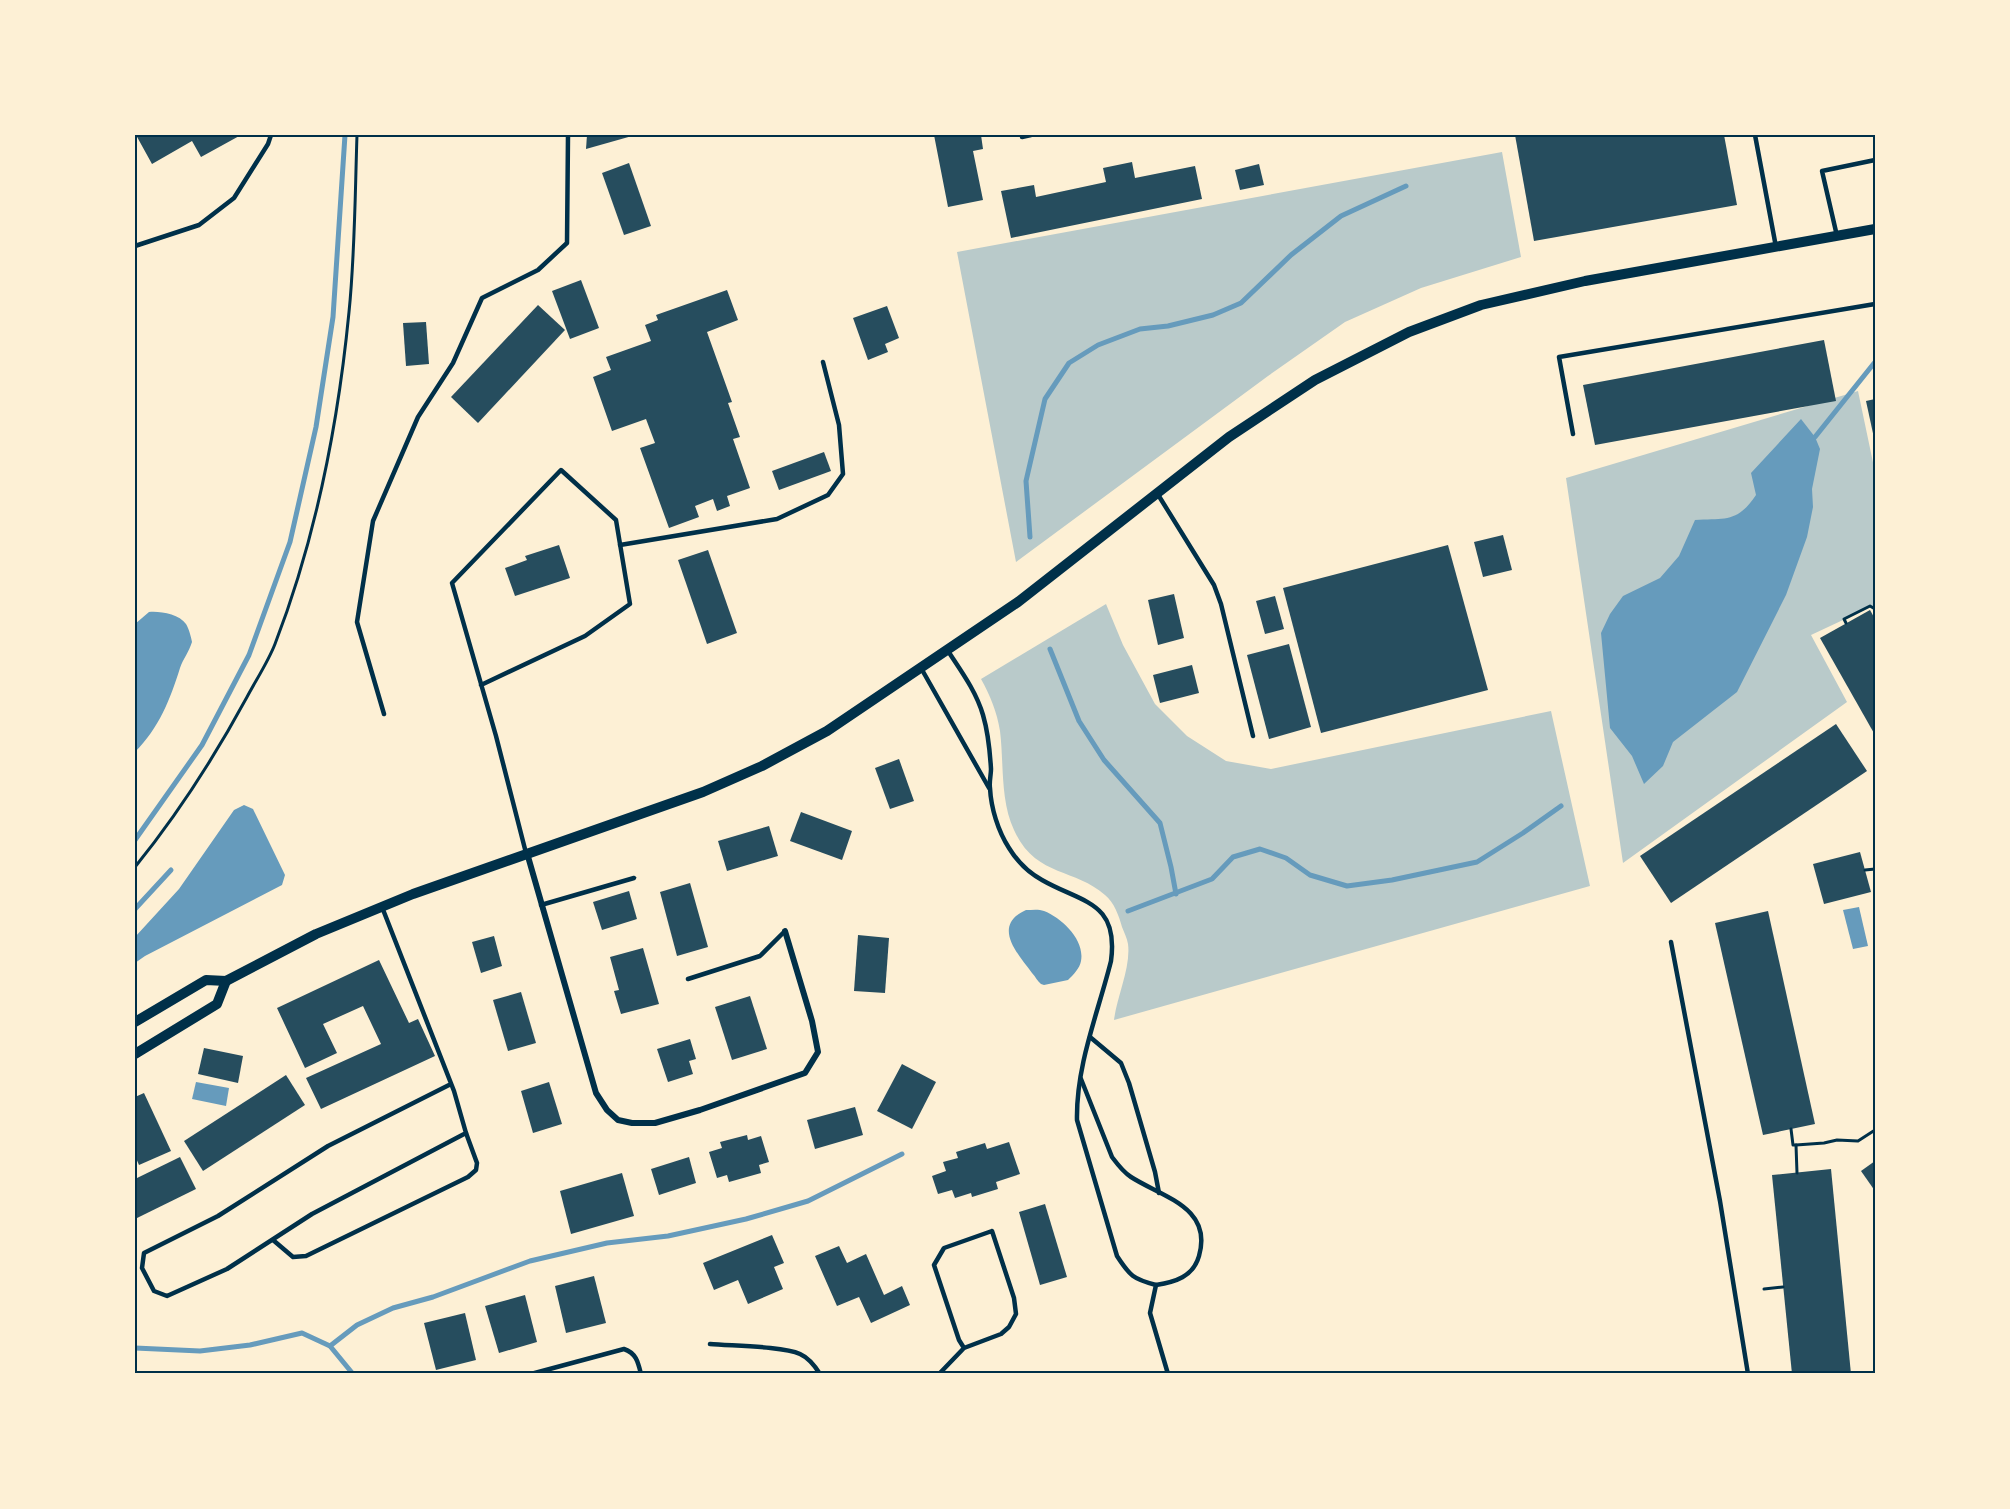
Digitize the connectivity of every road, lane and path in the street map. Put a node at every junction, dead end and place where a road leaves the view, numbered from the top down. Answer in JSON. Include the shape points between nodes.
{"nodes":[{"id":1,"x":271,"y":135,"type":"edge"},
{"id":2,"x":357,"y":135,"type":"edge"},
{"id":3,"x":568,"y":135,"type":"edge"},
{"id":4,"x":1022,"y":135,"type":"edge"},
{"id":5,"x":1031,"y":135,"type":"edge"},
{"id":6,"x":1755,"y":135,"type":"edge"},
{"id":7,"x":1875,"y":160,"type":"edge"},
{"id":8,"x":1875,"y":229,"type":"edge"},
{"id":9,"x":1837,"y":236,"type":"junction"},
{"id":10,"x":135,"y":246,"type":"edge"},
{"id":11,"x":1776,"y":247,"type":"junction"},
{"id":12,"x":1875,"y":304,"type":"edge"},
{"id":13,"x":823,"y":362,"type":"dead end"},
{"id":14,"x":1573,"y":434,"type":"dead end"},
{"id":15,"x":1157,"y":493,"type":"junction"},
{"id":16,"x":620,"y":545,"type":"junction"},
{"id":17,"x":1875,"y":609,"type":"edge"},
{"id":18,"x":1846,"y":623,"type":"dead end"},
{"id":19,"x":948,"y":650,"type":"junction"},
{"id":20,"x":921,"y":669,"type":"junction"},
{"id":21,"x":481,"y":684,"type":"junction"},
{"id":22,"x":384,"y":714,"type":"dead end"},
{"id":23,"x":1253,"y":736,"type":"dead end"},
{"id":24,"x":990,"y":788,"type":"junction"},
{"id":25,"x":526,"y":853,"type":"junction"},
{"id":26,"x":135,"y":867,"type":"edge"},
{"id":27,"x":1875,"y":869,"type":"edge"},
{"id":28,"x":1865,"y":870,"type":"dead end"},
{"id":29,"x":634,"y":878,"type":"dead end"},
{"id":30,"x":541,"y":906,"type":"junction"},
{"id":31,"x":382,"y":907,"type":"junction"},
{"id":32,"x":785,"y":931,"type":"joint"},
{"id":33,"x":1671,"y":942,"type":"dead end"},
{"id":34,"x":688,"y":979,"type":"dead end"},
{"id":35,"x":226,"y":981,"type":"junction"},
{"id":36,"x":135,"y":1022,"type":"edge"},
{"id":37,"x":1090,"y":1037,"type":"junction"},
{"id":38,"x":135,"y":1054,"type":"edge"},
{"id":39,"x":1080,"y":1076,"type":"junction"},
{"id":40,"x":452,"y":1084,"type":"junction"},
{"id":41,"x":1791,"y":1129,"type":"dead end"},
{"id":42,"x":1875,"y":1130,"type":"edge"},
{"id":43,"x":466,"y":1133,"type":"junction"},
{"id":44,"x":1796,"y":1145,"type":"junction"},
{"id":45,"x":1797,"y":1173,"type":"dead end"},
{"id":46,"x":1159,"y":1193,"type":"junction"},
{"id":47,"x":273,"y":1240,"type":"junction"},
{"id":48,"x":1156,"y":1285,"type":"junction"},
{"id":49,"x":1783,"y":1287,"type":"dead end"},
{"id":50,"x":1764,"y":1288,"type":"dead end"},
{"id":51,"x":710,"y":1344,"type":"dead end"},
{"id":52,"x":964,"y":1348,"type":"junction"},
{"id":53,"x":531,"y":1374,"type":"edge"},
{"id":54,"x":641,"y":1374,"type":"edge"},
{"id":55,"x":820,"y":1374,"type":"edge"},
{"id":56,"x":939,"y":1374,"type":"edge"},
{"id":57,"x":1168,"y":1374,"type":"edge"},
{"id":58,"x":1748,"y":1374,"type":"edge"}],
"edges":[{"from":1,"to":10,"type":"lane","via":[[234,198],[199,225]]},
{"from":2,"to":26,"type":"path","via":[[349,312],[327,462],[295,586],[274,647],[226,735]]},
{"from":3,"to":22,"type":"lane","via":[[567,243],[538,270],[482,298],[453,363],[418,417],[374,521],[357,622]]},
{"from":4,"to":5,"type":"lane"},
{"from":6,"to":11,"type":"lane"},
{"from":7,"to":9,"type":"lane","via":[[1822,171]]},
{"from":8,"to":9,"type":"street"},
{"from":9,"to":11,"type":"street"},
{"from":11,"to":15,"type":"street","via":[[1481,305],[1409,332],[1315,380],[1229,437]]},
{"from":12,"to":14,"type":"lane","via":[[1559,357]]},
{"from":13,"to":16,"type":"lane","via":[[839,425],[843,474],[828,495],[777,519]]},
{"from":15,"to":19,"type":"street","via":[[1018,602]]},
{"from":15,"to":23,"type":"lane","via":[[1214,585]]},
{"from":16,"to":21,"type":"lane","via":[[630,604],[585,636]]},
{"from":16,"to":21,"type":"lane","via":[[616,520],[561,470],[452,583]]},
{"from":17,"to":18,"type":"path","via":[[1870,606],[1844,619]]},
{"from":19,"to":20,"type":"street"},
{"from":19,"to":24,"type":"lane","via":[[983,716]]},
{"from":20,"to":24,"type":"lane"},
{"from":20,"to":25,"type":"street","via":[[827,731],[762,766],[703,792]]},
{"from":21,"to":25,"type":"lane"},
{"from":24,"to":37,"type":"lane","via":[[1002,834],[1019,861],[1042,880],[1090,902],[1108,922],[1112,961]]},
{"from":25,"to":30,"type":"street"},
{"from":25,"to":31,"type":"street"},
{"from":27,"to":28,"type":"path"},
{"from":29,"to":30,"type":"lane"},
{"from":30,"to":32,"type":"street","via":[[596,1094],[618,1120],[632,1123],[655,1123],[700,1110],[805,1073],[818,1052]]},
{"from":31,"to":35,"type":"street","via":[[316,934]]},
{"from":31,"to":40,"type":"lane"},
{"from":32,"to":34,"type":"lane","via":[[760,956]]},
{"from":33,"to":58,"type":"lane"},
{"from":35,"to":36,"type":"street","via":[[206,980]]},
{"from":35,"to":38,"type":"street","via":[[216,1004]]},
{"from":37,"to":39,"type":"lane"},
{"from":37,"to":46,"type":"lane","via":[[1121,1063]]},
{"from":39,"to":46,"type":"lane","via":[[1112,1157],[1129,1176]]},
{"from":39,"to":48,"type":"lane","via":[[1077,1120],[1118,1256],[1128,1274]]},
{"from":40,"to":43,"type":"lane"},
{"from":40,"to":47,"type":"lane","via":[[328,1146],[218,1216],[144,1253],[142,1268],[154,1291],[167,1296],[227,1269]]},
{"from":41,"to":44,"type":"path","via":[[1793,1146]]},
{"from":42,"to":44,"type":"path","via":[[1858,1141]]},
{"from":43,"to":47,"type":"lane","via":[[312,1214]]},
{"from":43,"to":47,"type":"lane","via":[[477,1163],[468,1177],[306,1256],[292,1257]]},
{"from":44,"to":45,"type":"path"},
{"from":46,"to":48,"type":"lane","via":[[1190,1211],[1197,1220],[1202,1246],[1189,1272],[1174,1283]]},
{"from":48,"to":57,"type":"lane","via":[[1150,1313]]},
{"from":49,"to":50,"type":"path"},
{"from":51,"to":55,"type":"lane","via":[[800,1353]]},
{"from":52,"to":52,"type":"lane","via":[[934,1265],[944,1248],[992,1232],[1016,1314],[1001,1334]]},
{"from":52,"to":56,"type":"lane"},
{"from":53,"to":54,"type":"lane","via":[[624,1349],[637,1359]]}]}
